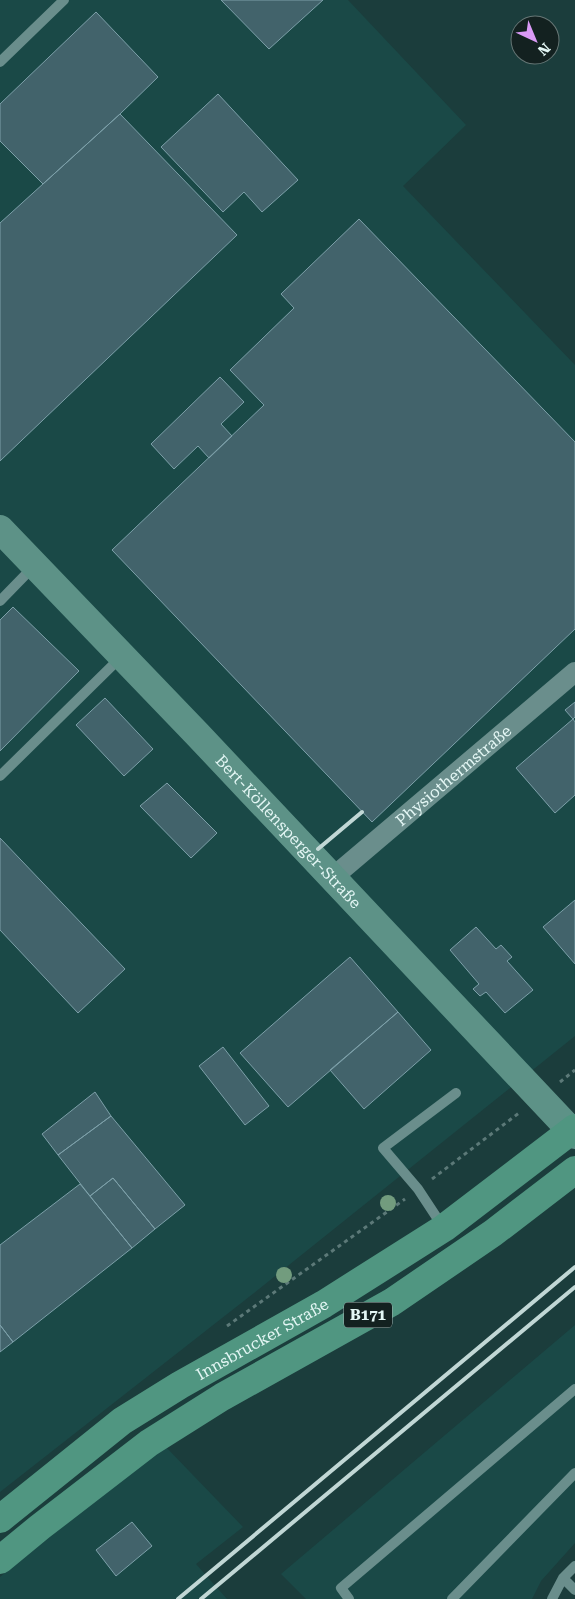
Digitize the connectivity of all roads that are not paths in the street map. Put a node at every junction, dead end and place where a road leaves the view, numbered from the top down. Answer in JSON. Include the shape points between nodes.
{"nodes":[{"id":1,"x":64,"y":0,"type":"edge"},
{"id":2,"x":0,"y":62,"type":"edge"},
{"id":3,"x":0,"y":529,"type":"edge"},
{"id":4,"x":35,"y":565,"type":"junction"},
{"id":5,"x":0,"y":601,"type":"edge"},
{"id":6,"x":122,"y":656,"type":"junction"},
{"id":7,"x":575,"y":672,"type":"edge"},
{"id":8,"x":0,"y":776,"type":"edge"},
{"id":9,"x":332,"y":878,"type":"junction"},
{"id":10,"x":456,"y":1093,"type":"dead end"},
{"id":11,"x":575,"y":1128,"type":"edge"},
{"id":12,"x":575,"y":1135,"type":"edge"},
{"id":13,"x":575,"y":1170,"type":"edge"},
{"id":14,"x":444,"y":1228,"type":"junction"},
{"id":15,"x":575,"y":1389,"type":"edge"},
{"id":16,"x":575,"y":1473,"type":"edge"},
{"id":17,"x":0,"y":1519,"type":"edge"},
{"id":18,"x":0,"y":1560,"type":"edge"},
{"id":19,"x":575,"y":1566,"type":"edge"},
{"id":20,"x":563,"y":1578,"type":"junction"},
{"id":21,"x":575,"y":1590,"type":"edge"},
{"id":22,"x":349,"y":1599,"type":"edge"},
{"id":23,"x":452,"y":1599,"type":"edge"},
{"id":24,"x":552,"y":1599,"type":"edge"}],
"edges":[{"from":1,"to":2,"type":"lane"},
{"from":3,"to":4,"type":"street","name":"Bert-Köllensperger-Straße"},
{"from":4,"to":5,"type":"lane"},
{"from":4,"to":6,"type":"street","name":"Bert-Köllensperger-Straße"},
{"from":6,"to":8,"type":"lane"},
{"from":6,"to":9,"type":"street","name":"Bert-Köllensperger-Straße"},
{"from":7,"to":9,"type":"street","name":"Physiothermstraße"},
{"from":9,"to":12,"type":"street","name":"Bert-Köllensperger-Straße"},
{"from":10,"to":14,"type":"lane","via":[[383,1148],[418,1189]]},
{"from":11,"to":14,"type":"main road","name":"Innsbrucker Straße","number":"B171"},
{"from":13,"to":18,"type":"main road","number":"B171","via":[[492,1233],[392,1302],[222,1397],[149,1443]]},
{"from":14,"to":17,"type":"main road","name":"Innsbrucker Straße","number":"B171","via":[[324,1304],[122,1421]]},
{"from":15,"to":22,"type":"lane","via":[[340,1588]]},
{"from":16,"to":23,"type":"lane"},
{"from":19,"to":20,"type":"lane"},
{"from":20,"to":21,"type":"lane"},
{"from":20,"to":24,"type":"lane"}]}
